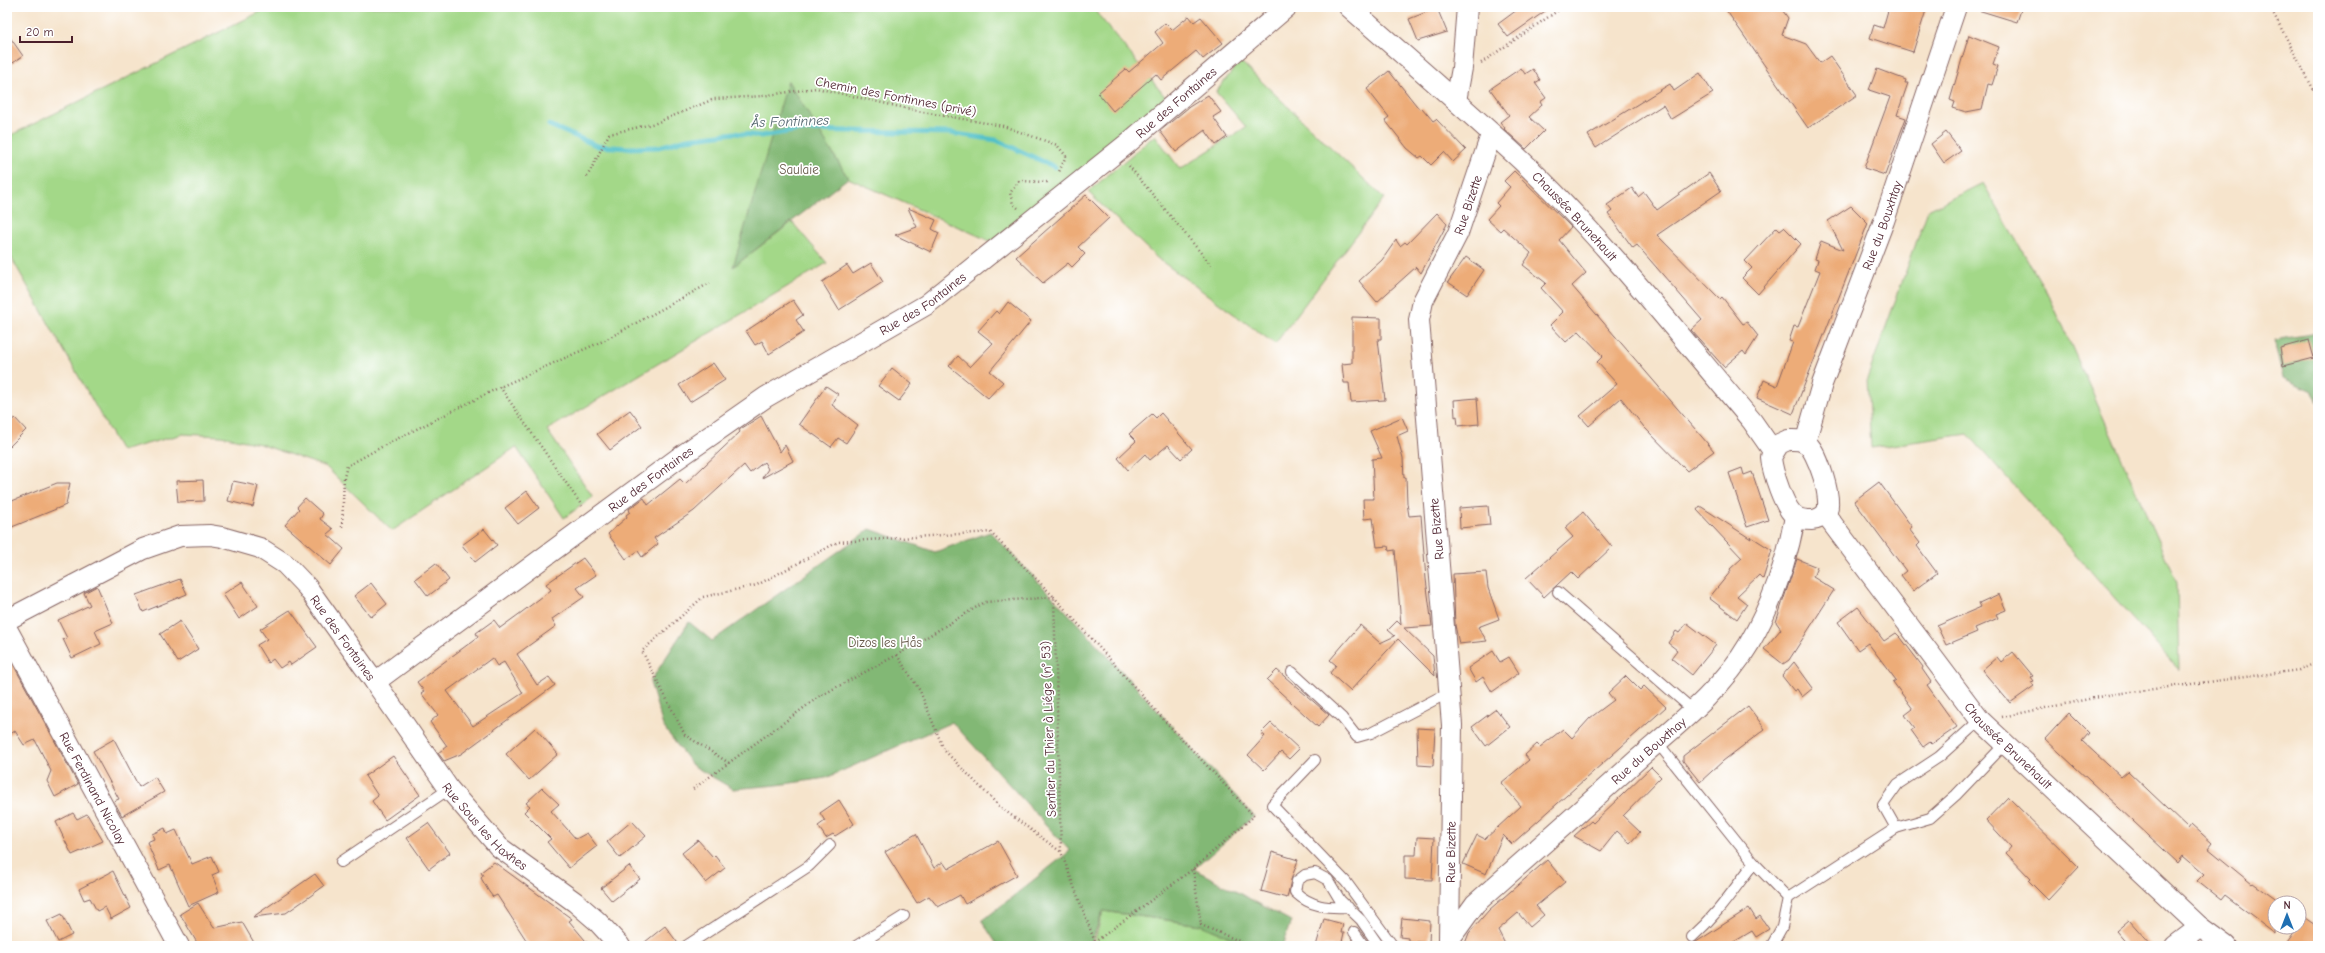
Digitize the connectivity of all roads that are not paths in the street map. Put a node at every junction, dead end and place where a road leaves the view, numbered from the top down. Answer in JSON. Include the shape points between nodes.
{"nodes":[{"id":1,"x":1287,"y":7,"type":"edge"},
{"id":2,"x":1349,"y":7,"type":"edge"},
{"id":3,"x":1467,"y":7,"type":"edge"},
{"id":4,"x":1956,"y":7,"type":"edge"},
{"id":5,"x":1456,"y":101,"type":"junction"},
{"id":6,"x":1491,"y":135,"type":"junction"},
{"id":7,"x":1806,"y":443,"type":"junction"},
{"id":8,"x":1773,"y":451,"type":"junction"},
{"id":9,"x":1825,"y":514,"type":"junction"},
{"id":10,"x":1795,"y":517,"type":"junction"},
{"id":11,"x":1558,"y":592,"type":"dead end"},
{"id":12,"x":7,"y":620,"type":"edge"},
{"id":13,"x":7,"y":630,"type":"edge"},
{"id":14,"x":1292,"y":672,"type":"dead end"},
{"id":15,"x":376,"y":682,"type":"junction"},
{"id":16,"x":1450,"y":695,"type":"junction"},
{"id":17,"x":1693,"y":710,"type":"junction"},
{"id":18,"x":1982,"y":722,"type":"junction"},
{"id":19,"x":1657,"y":742,"type":"junction"},
{"id":20,"x":2005,"y":744,"type":"junction"},
{"id":21,"x":1315,"y":760,"type":"dead end"},
{"id":22,"x":450,"y":789,"type":"junction"},
{"id":23,"x":1896,"y":828,"type":"junction"},
{"id":24,"x":830,"y":845,"type":"dead end"},
{"id":25,"x":341,"y":862,"type":"dead end"},
{"id":26,"x":1754,"y":863,"type":"junction"},
{"id":27,"x":1788,"y":898,"type":"junction"},
{"id":28,"x":1348,"y":907,"type":"junction"},
{"id":29,"x":904,"y":916,"type":"dead end"},
{"id":30,"x":2200,"y":927,"type":"junction"},
{"id":31,"x":1354,"y":932,"type":"dead end"},
{"id":32,"x":1692,"y":937,"type":"dead end"},
{"id":33,"x":1448,"y":942,"type":"edge"},
{"id":34,"x":1772,"y":945,"type":"edge"},
{"id":35,"x":179,"y":946,"type":"edge"},
{"id":36,"x":620,"y":946,"type":"edge"},
{"id":37,"x":686,"y":946,"type":"edge"},
{"id":38,"x":856,"y":946,"type":"edge"},
{"id":39,"x":1364,"y":946,"type":"edge"},
{"id":40,"x":1379,"y":946,"type":"edge"},
{"id":41,"x":1393,"y":946,"type":"edge"},
{"id":42,"x":2175,"y":946,"type":"edge"},
{"id":43,"x":2226,"y":946,"type":"edge"}],
"edges":[{"from":1,"to":15,"type":"street","name":"Rue des Fontaines","via":[[1117,152],[926,305],[766,397]]},
{"from":2,"to":5,"type":"street","name":"Chaussée Brunehault"},
{"from":3,"to":5,"type":"street","via":[[1462,68]]},
{"from":4,"to":7,"type":"street","name":"Rue du Bouxhtay","via":[[1884,221],[1822,384]]},
{"from":5,"to":6,"type":"street","name":"Chaussée Brunehault"},
{"from":6,"to":8,"type":"street","name":"Chaussée Brunehault","via":[[1522,162],[1594,237],[1752,421]]},
{"from":6,"to":16,"type":"street","name":"Rue Bizette","via":[[1458,233],[1423,301],[1419,320]]},
{"from":7,"to":8,"type":"street","via":[[1788,440],[1779,444]]},
{"from":7,"to":9,"type":"street","via":[[1814,451],[1827,490],[1829,504]]},
{"from":8,"to":10,"type":"street","via":[[1772,463],[1788,508]]},
{"from":9,"to":10,"type":"street","via":[[1816,520]]},
{"from":9,"to":18,"type":"street","name":"Chaussée Brunehault"},
{"from":10,"to":17,"type":"street","name":"Rue du Bouxthay","via":[[1789,547],[1764,614],[1748,645],[1728,673]]},
{"from":11,"to":17,"type":"lane"},
{"from":12,"to":15,"type":"street","name":"Rue des Fontaines","via":[[143,549],[180,536],[216,536],[260,548],[285,564],[307,587]]},
{"from":13,"to":35,"type":"street","name":"Rue Ferdinand Nicolay"},
{"from":14,"to":16,"type":"lane","via":[[1342,718],[1356,737],[1372,733],[1438,698]]},
{"from":15,"to":22,"type":"street","name":"Rue Sous les Haxhes"},
{"from":16,"to":33,"type":"street","name":"Rue Bizette","via":[[1452,725]]},
{"from":17,"to":19,"type":"street","name":"Rue du Bouxthay"},
{"from":18,"to":20,"type":"street","name":"Chaussée Brunehault"},
{"from":18,"to":23,"type":"lane","via":[[1939,757],[1898,784],[1884,805]]},
{"from":19,"to":26,"type":"lane"},
{"from":19,"to":33,"type":"street","name":"Rue du Bouxthay","via":[[1475,904]]},
{"from":20,"to":23,"type":"lane","via":[[1930,818]]},
{"from":20,"to":30,"type":"street","name":"Chaussée Brunehault"},
{"from":21,"to":41,"type":"lane","via":[[1272,805],[1346,882]]},
{"from":22,"to":25,"type":"lane"},
{"from":22,"to":36,"type":"street","name":"Rue Sous les Haxhes","via":[[498,847],[574,902],[597,921]]},
{"from":23,"to":27,"type":"lane"},
{"from":24,"to":37,"type":"lane","via":[[809,866]]},
{"from":26,"to":27,"type":"lane"},
{"from":26,"to":32,"type":"lane","via":[[1727,902]]},
{"from":27,"to":34,"type":"lane","via":[[1782,927]]},
{"from":28,"to":28,"type":"lane","via":[[1340,900],[1328,880],[1315,873],[1305,875],[1297,881],[1295,892],[1306,902],[1329,908]]},
{"from":28,"to":40,"type":"lane","via":[[1361,920]]},
{"from":29,"to":38,"type":"lane"},
{"from":30,"to":42,"type":"street"},
{"from":30,"to":43,"type":"street","name":"Chaussée Brunehault"},
{"from":31,"to":39,"type":"lane"}]}
